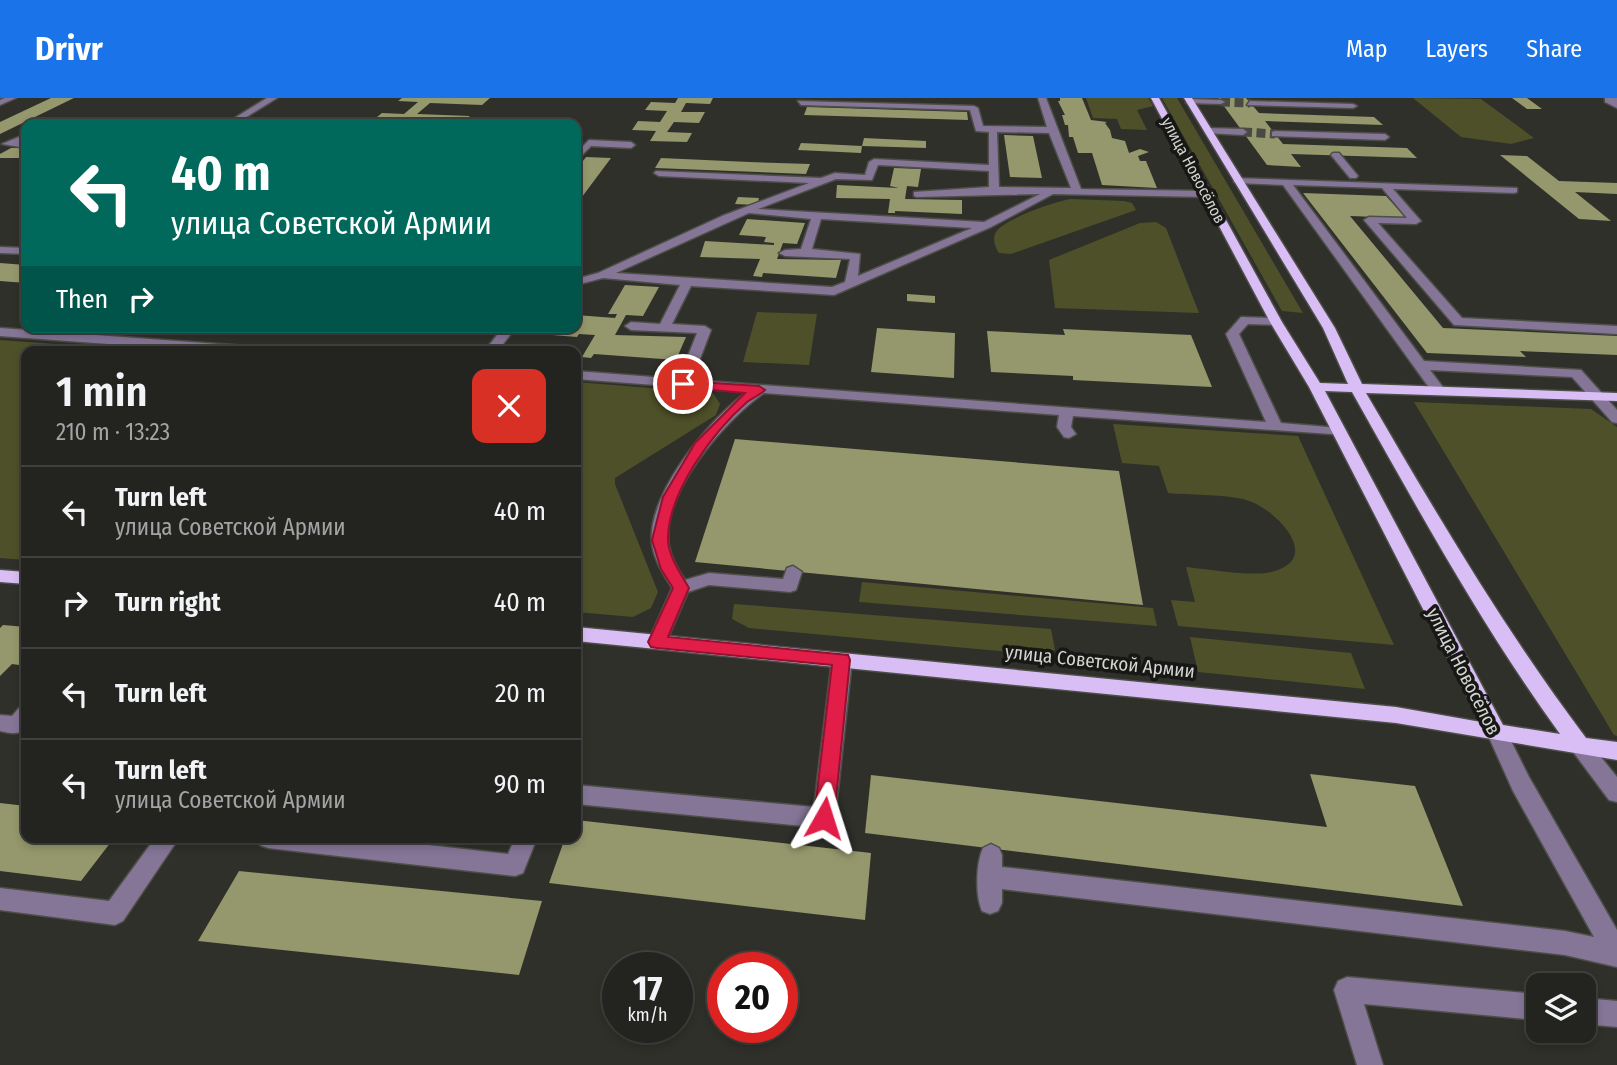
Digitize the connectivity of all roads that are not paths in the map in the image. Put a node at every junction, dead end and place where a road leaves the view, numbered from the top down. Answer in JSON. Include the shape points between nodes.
{"nodes":[{"id":1,"x":12,"y":98,"type":"edge"},
{"id":2,"x":273,"y":98,"type":"edge"},
{"id":3,"x":1042,"y":98,"type":"edge"},
{"id":4,"x":1155,"y":98,"type":"edge"},
{"id":5,"x":1189,"y":99,"type":"edge"},
{"id":6,"x":1302,"y":101,"type":"edge"},
{"id":7,"x":1221,"y":102,"type":"dead end"},
{"id":8,"x":0,"y":103,"type":"edge"},
{"id":9,"x":802,"y":103,"type":"dead end"},
{"id":10,"x":1251,"y":103,"type":"dead end"},
{"id":11,"x":1353,"y":106,"type":"dead end"},
{"id":12,"x":237,"y":119,"type":"edge"},
{"id":13,"x":1319,"y":123,"type":"dead end"},
{"id":14,"x":993,"y":129,"type":"junction"},
{"id":15,"x":1052,"y":130,"type":"junction"},
{"id":16,"x":1208,"y":131,"type":"junction"},
{"id":17,"x":1243,"y":132,"type":"tunnel mouth"},
{"id":18,"x":1275,"y":134,"type":"tunnel mouth"},
{"id":19,"x":1331,"y":135,"type":"junction"},
{"id":20,"x":1385,"y":137,"type":"dead end"},
{"id":21,"x":631,"y":145,"type":"dead end"},
{"id":22,"x":581,"y":152,"type":"edge"},
{"id":23,"x":1336,"y":155,"type":"dead end"},
{"id":24,"x":993,"y":168,"type":"junction"},
{"id":25,"x":659,"y":173,"type":"dead end"},
{"id":26,"x":1235,"y":176,"type":"junction"},
{"id":27,"x":1353,"y":176,"type":"junction"},
{"id":28,"x":1436,"y":179,"type":"dead end"},
{"id":29,"x":825,"y":180,"type":"junction"},
{"id":30,"x":1286,"y":182,"type":"junction"},
{"id":31,"x":1385,"y":186,"type":"junction"},
{"id":32,"x":994,"y":190,"type":"junction"},
{"id":33,"x":1514,"y":190,"type":"dead end"},
{"id":34,"x":1077,"y":191,"type":"junction"},
{"id":35,"x":1049,"y":192,"type":"junction"},
{"id":36,"x":917,"y":194,"type":"dead end"},
{"id":37,"x":1207,"y":194,"type":"junction"},
{"id":38,"x":783,"y":198,"type":"junction"},
{"id":39,"x":745,"y":212,"type":"junction"},
{"id":40,"x":817,"y":216,"type":"junction"},
{"id":41,"x":987,"y":225,"type":"junction"},
{"id":42,"x":806,"y":252,"type":"junction"},
{"id":43,"x":785,"y":253,"type":"dead end"},
{"id":44,"x":602,"y":275,"type":"junction"},
{"id":45,"x":581,"y":281,"type":"edge"},
{"id":46,"x":687,"y":282,"type":"junction"},
{"id":47,"x":851,"y":283,"type":"junction"},
{"id":48,"x":1276,"y":322,"type":"junction"},
{"id":49,"x":631,"y":326,"type":"dead end"},
{"id":50,"x":664,"y":328,"type":"junction"},
{"id":51,"x":1617,"y":330,"type":"edge"},
{"id":52,"x":0,"y":332,"type":"edge"},
{"id":53,"x":192,"y":346,"type":"edge"},
{"id":54,"x":1419,"y":365,"type":"junction"},
{"id":55,"x":581,"y":375,"type":"edge"},
{"id":56,"x":683,"y":384,"type":"junction"},
{"id":57,"x":1316,"y":387,"type":"junction"},
{"id":58,"x":1356,"y":387,"type":"junction"},
{"id":59,"x":759,"y":390,"type":"junction"},
{"id":60,"x":1438,"y":390,"type":"junction"},
{"id":61,"x":1595,"y":397,"type":"junction"},
{"id":62,"x":1617,"y":397,"type":"edge"},
{"id":63,"x":1066,"y":414,"type":"junction"},
{"id":64,"x":1617,"y":419,"type":"edge"},
{"id":65,"x":1275,"y":426,"type":"junction"},
{"id":66,"x":1340,"y":432,"type":"junction"},
{"id":67,"x":1069,"y":434,"type":"dead end"},
{"id":68,"x":793,"y":572,"type":"dead end"},
{"id":69,"x":0,"y":576,"type":"edge"},
{"id":70,"x":21,"y":578,"type":"edge"},
{"id":71,"x":681,"y":588,"type":"junction"},
{"id":72,"x":581,"y":634,"type":"edge"},
{"id":73,"x":657,"y":642,"type":"junction"},
{"id":74,"x":842,"y":660,"type":"junction"},
{"id":75,"x":21,"y":720,"type":"edge"},
{"id":76,"x":0,"y":723,"type":"edge"},
{"id":77,"x":1497,"y":733,"type":"junction"},
{"id":78,"x":1581,"y":747,"type":"junction"},
{"id":79,"x":1617,"y":751,"type":"edge"},
{"id":80,"x":1617,"y":793,"type":"edge"},
{"id":81,"x":581,"y":795,"type":"edge"},
{"id":82,"x":164,"y":843,"type":"edge"},
{"id":83,"x":314,"y":843,"type":"edge"},
{"id":84,"x":524,"y":843,"type":"edge"},
{"id":85,"x":0,"y":899,"type":"edge"},
{"id":86,"x":990,"y":903,"type":"dead end"},
{"id":87,"x":1617,"y":954,"type":"edge"},
{"id":88,"x":1526,"y":1006,"type":"edge"},
{"id":89,"x":1596,"y":1012,"type":"edge"},
{"id":90,"x":1617,"y":1014,"type":"edge"},
{"id":91,"x":1370,"y":1065,"type":"edge"}],
"edges":[{"from":1,"to":8,"type":"street"},
{"from":2,"to":12,"type":"street"},
{"from":3,"to":15,"type":"street"},
{"from":4,"to":37,"type":"main road","name":"улица Новосёлов"},
{"from":5,"to":7,"type":"street"},
{"from":5,"to":16,"type":"main road","name":"улица Новосёлов"},
{"from":6,"to":10,"type":"street"},
{"from":6,"to":11,"type":"street"},
{"from":9,"to":14,"type":"street","via":[[974,108],[979,129]]},
{"from":13,"to":19,"type":"street"},
{"from":14,"to":15,"type":"street"},
{"from":14,"to":24,"type":"street"},
{"from":15,"to":34,"type":"street"},
{"from":16,"to":17,"type":"street"},
{"from":16,"to":26,"type":"main road","name":"улица Новосёлов"},
{"from":18,"to":19,"type":"street"},
{"from":19,"to":20,"type":"street"},
{"from":21,"to":22,"type":"street","via":[[589,143]]},
{"from":23,"to":27,"type":"street"},
{"from":24,"to":29,"type":"street","via":[[874,162],[869,178],[835,176]]},
{"from":24,"to":32,"type":"street"},
{"from":25,"to":29,"type":"street"},
{"from":26,"to":27,"type":"street"},
{"from":26,"to":30,"type":"street"},
{"from":26,"to":58,"type":"main road","name":"улица Новосёлов","via":[[1329,328]]},
{"from":27,"to":28,"type":"street"},
{"from":29,"to":38,"type":"street"},
{"from":30,"to":31,"type":"street"},
{"from":30,"to":54,"type":"street"},
{"from":31,"to":33,"type":"street"},
{"from":31,"to":51,"type":"street","via":[[1416,221],[1369,220],[1458,322]]},
{"from":32,"to":35,"type":"street"},
{"from":32,"to":36,"type":"street"},
{"from":34,"to":35,"type":"street"},
{"from":34,"to":37,"type":"street"},
{"from":35,"to":41,"type":"street"},
{"from":37,"to":48,"type":"main road","name":"улица Новосёлов"},
{"from":38,"to":39,"type":"street"},
{"from":38,"to":40,"type":"street"},
{"from":39,"to":40,"type":"street"},
{"from":39,"to":44,"type":"street"},
{"from":40,"to":41,"type":"street"},
{"from":40,"to":42,"type":"street"},
{"from":41,"to":47,"type":"street"},
{"from":42,"to":43,"type":"street"},
{"from":42,"to":47,"type":"street","via":[[856,256]]},
{"from":44,"to":45,"type":"street"},
{"from":44,"to":46,"type":"street"},
{"from":46,"to":47,"type":"street","via":[[834,290]]},
{"from":46,"to":50,"type":"street"},
{"from":48,"to":57,"type":"main road","name":"улица Новосёлов"},
{"from":48,"to":65,"type":"street","via":[[1245,320],[1232,334]]},
{"from":49,"to":50,"type":"street"},
{"from":50,"to":56,"type":"street","via":[[705,330]]},
{"from":52,"to":53,"type":"street"},
{"from":54,"to":60,"type":"street"},
{"from":54,"to":61,"type":"street","via":[[1576,373]]},
{"from":55,"to":56,"type":"street"},
{"from":56,"to":59,"type":"street"},
{"from":57,"to":58,"type":"main road"},
{"from":57,"to":66,"type":"main road","name":"улица Новосёлов"},
{"from":58,"to":60,"type":"main road"},
{"from":58,"to":78,"type":"main road","name":"улица Новосёлов","via":[[1455,560],[1525,671]]},
{"from":59,"to":63,"type":"street"},
{"from":59,"to":71,"type":"street","via":[[744,399],[700,446],[670,497],[660,540]]},
{"from":60,"to":61,"type":"main road"},
{"from":61,"to":62,"type":"main road"},
{"from":61,"to":64,"type":"street"},
{"from":63,"to":65,"type":"street"},
{"from":63,"to":67,"type":"street","via":[[1064,428]]},
{"from":65,"to":66,"type":"street"},
{"from":66,"to":77,"type":"main road","name":"улица Новосёлов"},
{"from":68,"to":71,"type":"street","via":[[790,586],[709,579]]},
{"from":69,"to":70,"type":"main road"},
{"from":71,"to":73,"type":"street"},
{"from":72,"to":73,"type":"main road","name":"улица Советской Армии"},
{"from":73,"to":74,"type":"main road","name":"улица Советской Армии"},
{"from":74,"to":77,"type":"main road","name":"улица Советской Армии","via":[[1396,715]]},
{"from":74,"to":81,"type":"street","via":[[824,818]]},
{"from":75,"to":76,"type":"street","via":[[16,725]]},
{"from":77,"to":78,"type":"main road","name":"улица Советской Армии"},
{"from":77,"to":87,"type":"street","name":"улица Новосёлов"},
{"from":78,"to":79,"type":"main road","name":"улица Советской Армии"},
{"from":78,"to":80,"type":"street","name":"улица Новосёлов"},
{"from":82,"to":85,"type":"street","via":[[115,913]]},
{"from":83,"to":84,"type":"street","via":[[515,865]]},
{"from":86,"to":87,"type":"street","via":[[991,866],[1566,943]]},
{"from":88,"to":91,"type":"street","via":[[1347,990]]},
{"from":89,"to":90,"type":"street"}]}
